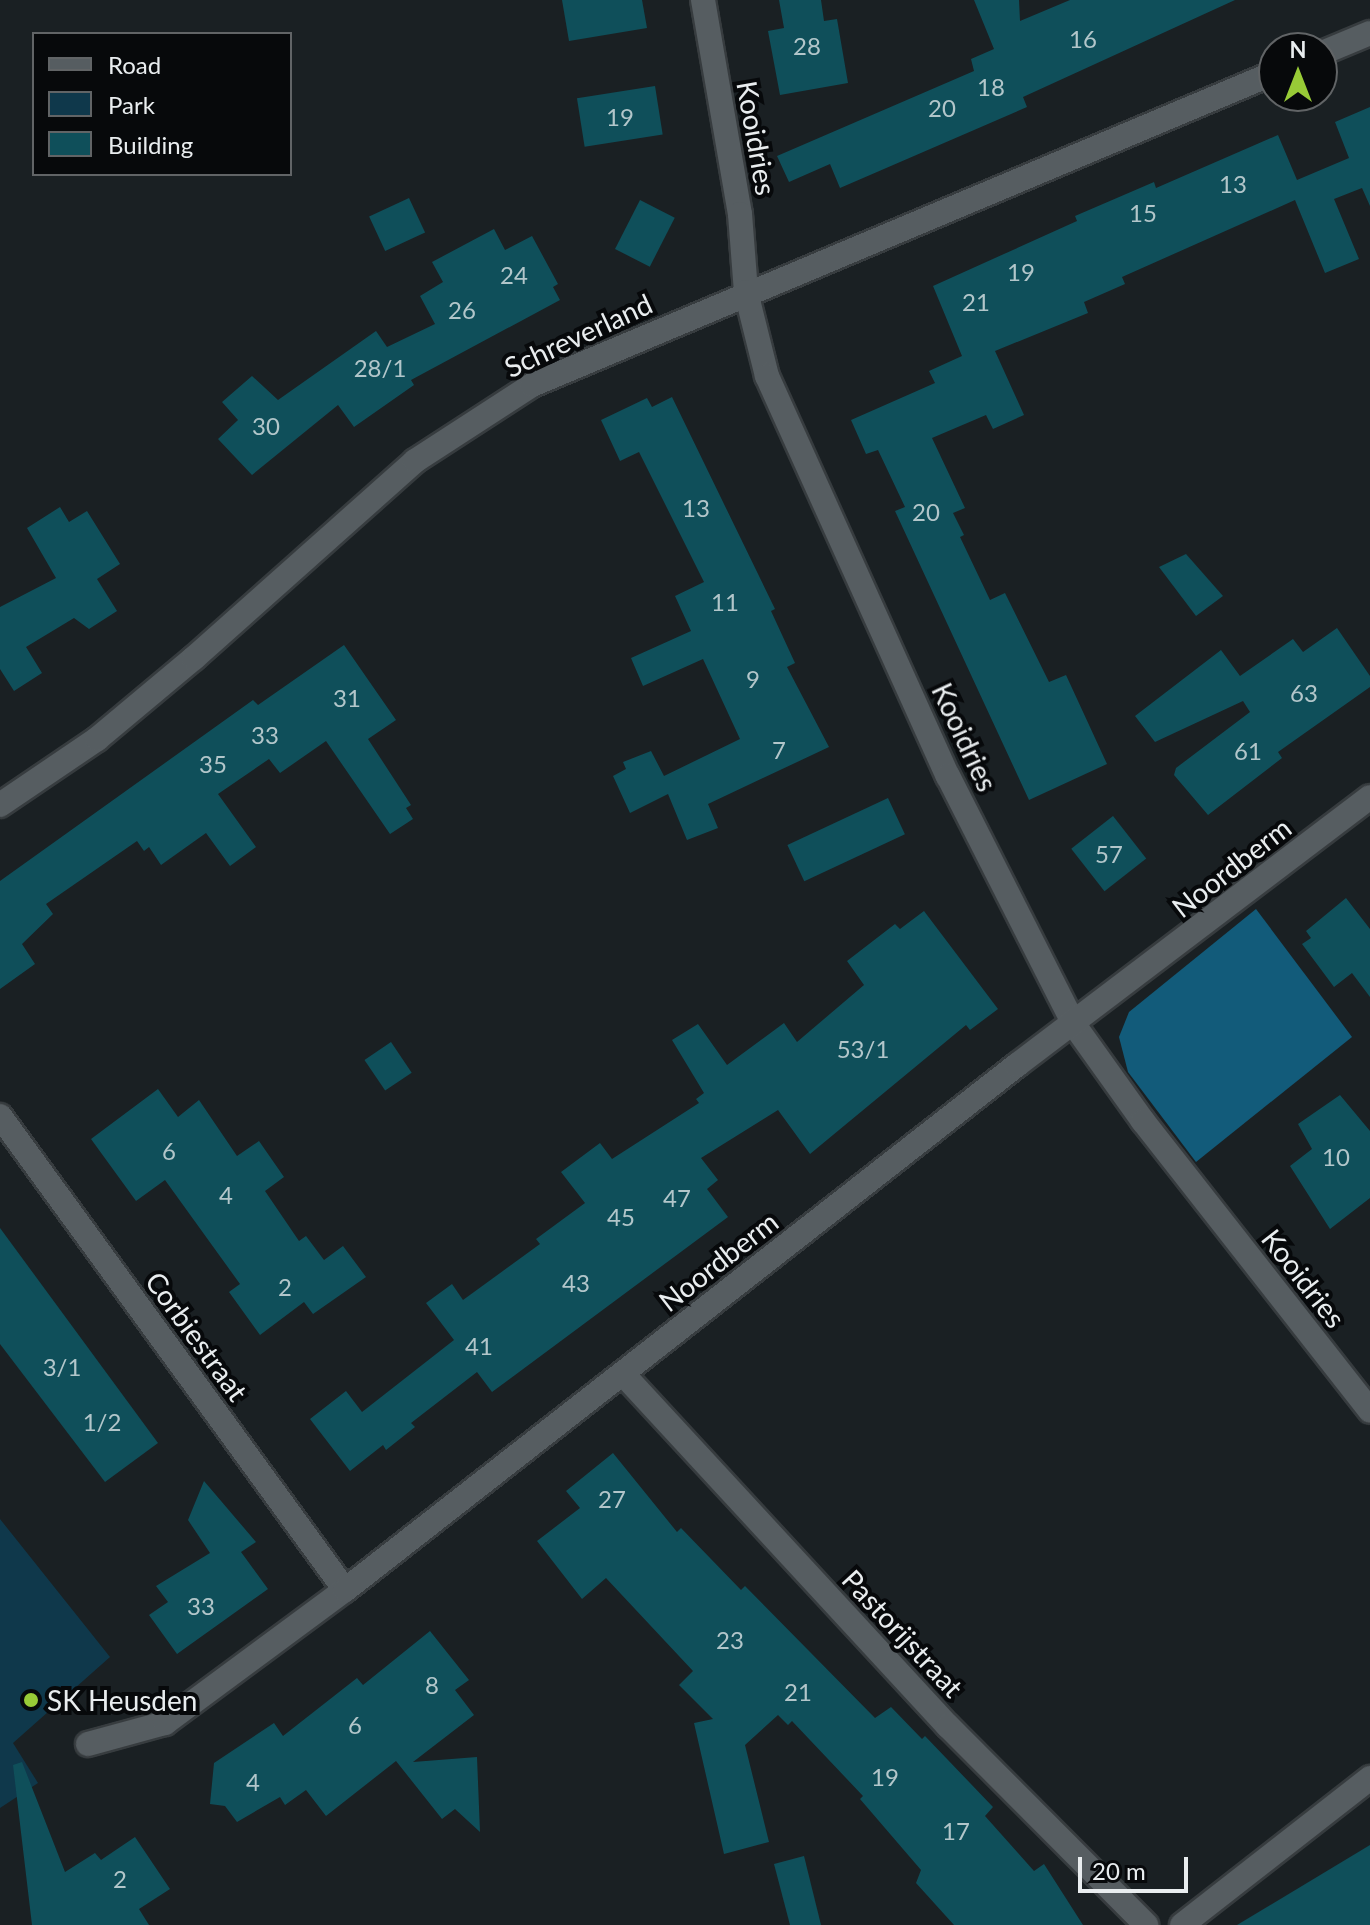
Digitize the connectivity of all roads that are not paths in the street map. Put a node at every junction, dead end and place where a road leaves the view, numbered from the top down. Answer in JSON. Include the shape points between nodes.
{"nodes":[{"id":1,"x":703,"y":0,"type":"edge"},
{"id":2,"x":1370,"y":33,"type":"edge"},
{"id":3,"x":1338,"y":46,"type":"edge"},
{"id":4,"x":1258,"y":80,"type":"edge"},
{"id":5,"x":746,"y":292,"type":"junction"},
{"id":6,"x":1370,"y":797,"type":"edge"},
{"id":7,"x":0,"y":805,"type":"edge"},
{"id":8,"x":1075,"y":1026,"type":"junction"},
{"id":9,"x":0,"y":1116,"type":"edge"},
{"id":10,"x":623,"y":1374,"type":"junction"},
{"id":11,"x":1370,"y":1411,"type":"edge"},
{"id":12,"x":345,"y":1590,"type":"junction"},
{"id":13,"x":88,"y":1744,"type":"dead end"},
{"id":14,"x":1370,"y":1778,"type":"edge"},
{"id":15,"x":1146,"y":1925,"type":"edge"},
{"id":16,"x":1182,"y":1925,"type":"edge"}],
"edges":[{"from":1,"to":5,"type":"street","name":"Kooidries","via":[[740,214]]},
{"from":2,"to":3,"type":"street"},
{"from":4,"to":5,"type":"street","name":"Schreverland"},
{"from":5,"to":7,"type":"street","name":"Schreverland","via":[[532,385],[415,461],[97,739]]},
{"from":5,"to":8,"type":"street","name":"Kooidries","via":[[767,376],[948,776]]},
{"from":6,"to":8,"type":"street","name":"Noordberm"},
{"from":8,"to":10,"type":"street","name":"Noordberm","via":[[1017,1065]]},
{"from":8,"to":11,"type":"street","name":"Kooidries"},
{"from":9,"to":12,"type":"street","name":"Corbiestraat"},
{"from":10,"to":12,"type":"street","name":"Noordberm"},
{"from":10,"to":15,"type":"street","name":"Pastorijstraat","via":[[948,1726]]},
{"from":12,"to":13,"type":"street","name":"Noordberm","via":[[165,1723]]},
{"from":14,"to":16,"type":"street"}]}
